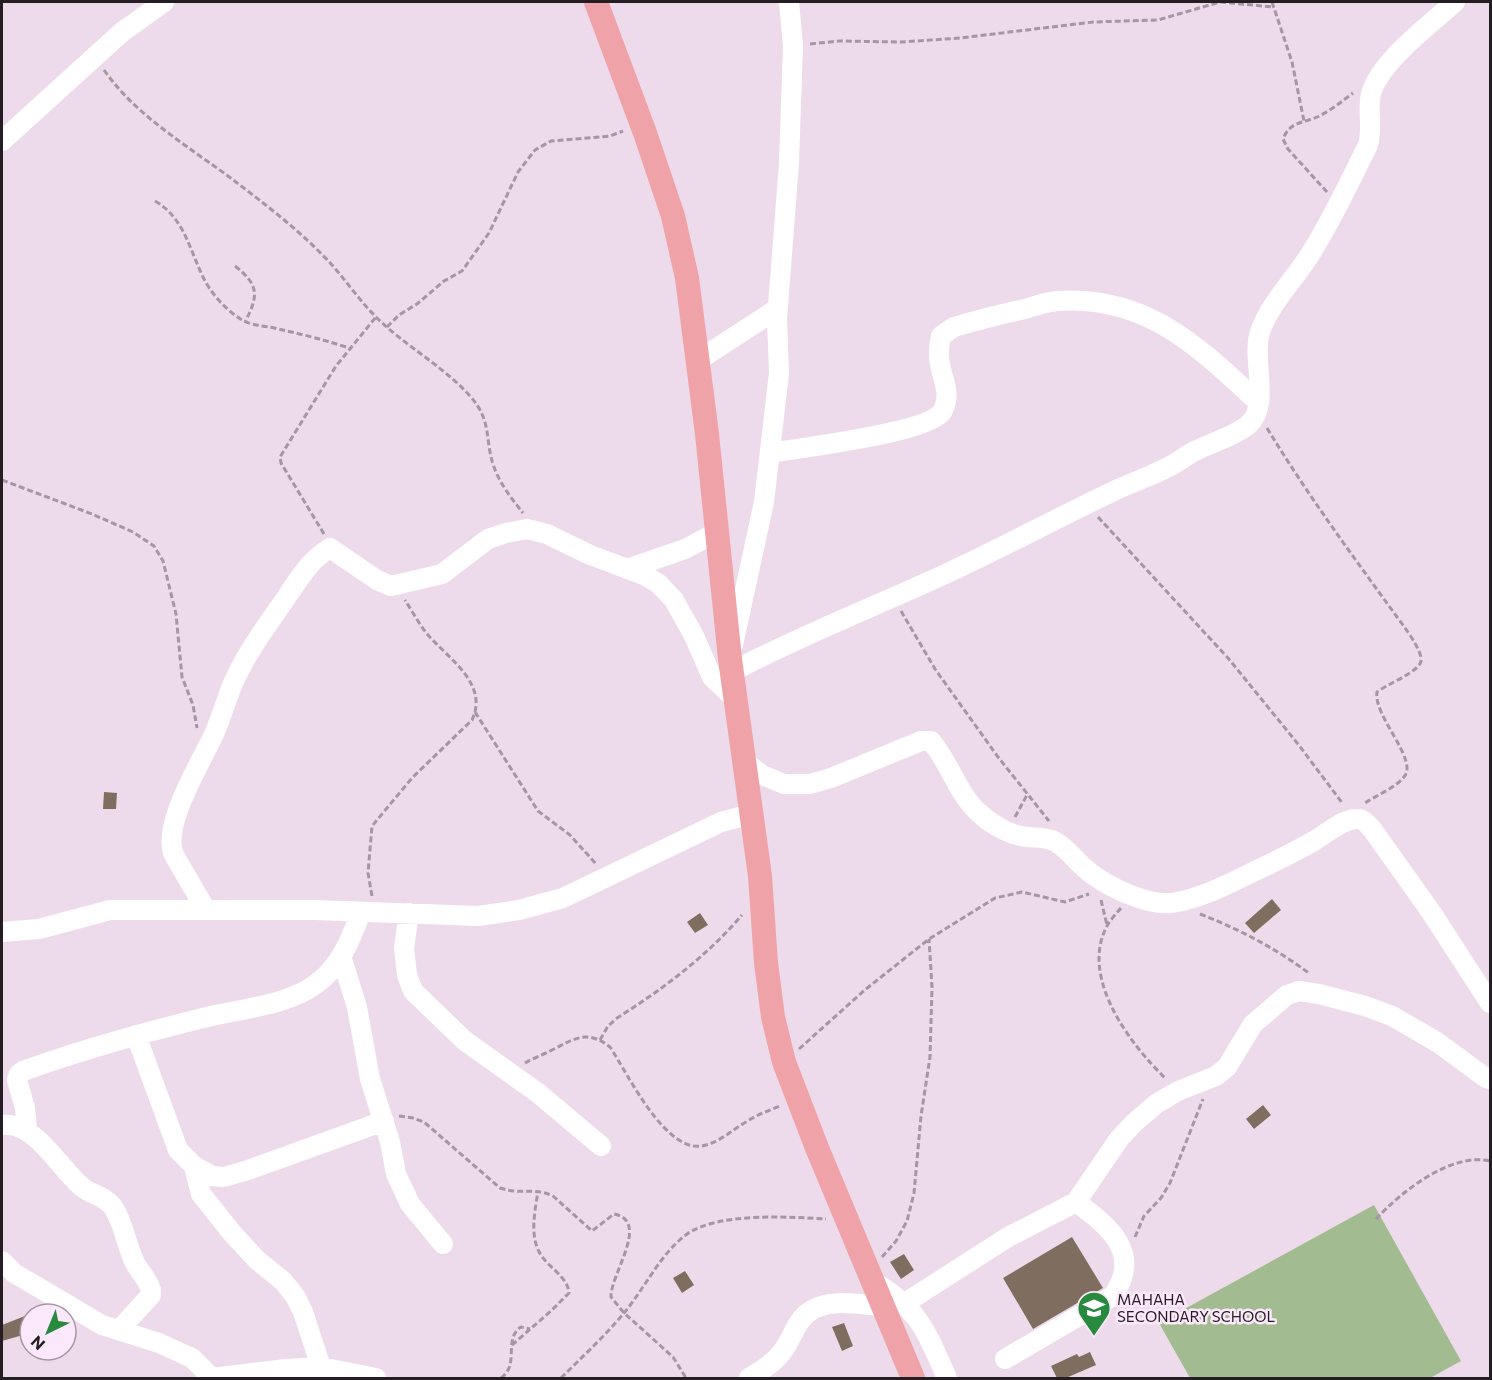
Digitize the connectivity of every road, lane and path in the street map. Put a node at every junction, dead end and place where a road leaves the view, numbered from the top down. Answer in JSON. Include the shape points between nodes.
{"nodes":[{"id":1,"x":164,"y":2,"type":"edge"},
{"id":2,"x":596,"y":2,"type":"edge"},
{"id":3,"x":789,"y":2,"type":"edge"},
{"id":4,"x":1220,"y":2,"type":"edge"},
{"id":5,"x":1272,"y":2,"type":"edge"},
{"id":6,"x":1455,"y":2,"type":"edge"},
{"id":7,"x":1274,"y":7,"type":"junction"},
{"id":8,"x":793,"y":46,"type":"junction"},
{"id":9,"x":95,"y":56,"type":"junction"},
{"id":10,"x":1354,"y":92,"type":"dead end"},
{"id":11,"x":1304,"y":121,"type":"junction"},
{"id":12,"x":642,"y":123,"type":"junction"},
{"id":13,"x":2,"y":141,"type":"edge"},
{"id":14,"x":155,"y":201,"type":"dead end"},
{"id":15,"x":1340,"y":203,"type":"junction"},
{"id":16,"x":235,"y":266,"type":"dead end"},
{"id":17,"x":777,"y":309,"type":"junction"},
{"id":18,"x":376,"y":316,"type":"junction"},
{"id":19,"x":246,"y":322,"type":"junction"},
{"id":20,"x":387,"y":327,"type":"junction"},
{"id":21,"x":349,"y":348,"type":"junction"},
{"id":22,"x":697,"y":361,"type":"junction"},
{"id":23,"x":1257,"y":407,"type":"junction"},
{"id":24,"x":770,"y":453,"type":"junction"},
{"id":25,"x":2,"y":480,"type":"edge"},
{"id":26,"x":1087,"y":504,"type":"junction"},
{"id":27,"x":537,"y":532,"type":"junction"},
{"id":28,"x":717,"y":532,"type":"junction"},
{"id":29,"x":330,"y":548,"type":"junction"},
{"id":30,"x":627,"y":569,"type":"junction"},
{"id":31,"x":397,"y":585,"type":"junction"},
{"id":32,"x":893,"y":596,"type":"junction"},
{"id":33,"x":731,"y":666,"type":"junction"},
{"id":34,"x":735,"y":699,"type":"junction"},
{"id":35,"x":475,"y":712,"type":"junction"},
{"id":36,"x":202,"y":758,"type":"junction"},
{"id":37,"x":744,"y":761,"type":"junction"},
{"id":38,"x":1028,"y":793,"type":"junction"},
{"id":39,"x":751,"y":814,"type":"junction"},
{"id":40,"x":1350,"y":819,"type":"junction"},
{"id":41,"x":1050,"y":822,"type":"dead end"},
{"id":42,"x":1008,"y":832,"type":"junction"},
{"id":43,"x":606,"y":877,"type":"junction"},
{"id":44,"x":1097,"y":890,"type":"dead end"},
{"id":45,"x":761,"y":893,"type":"junction"},
{"id":46,"x":1136,"y":897,"type":"junction"},
{"id":47,"x":206,"y":910,"type":"junction"},
{"id":48,"x":368,"y":912,"type":"junction"},
{"id":49,"x":409,"y":913,"type":"junction"},
{"id":50,"x":1199,"y":914,"type":"dead end"},
{"id":51,"x":2,"y":932,"type":"edge"},
{"id":52,"x":929,"y":939,"type":"junction"},
{"id":53,"x":342,"y":956,"type":"junction"},
{"id":54,"x":1311,"y":975,"type":"dead end"},
{"id":55,"x":1491,"y":1003,"type":"edge"},
{"id":56,"x":136,"y":1035,"type":"junction"},
{"id":57,"x":600,"y":1040,"type":"junction"},
{"id":58,"x":784,"y":1062,"type":"junction"},
{"id":59,"x":507,"y":1072,"type":"junction"},
{"id":60,"x":1211,"y":1078,"type":"junction"},
{"id":61,"x":1491,"y":1079,"type":"edge"},
{"id":62,"x":1178,"y":1091,"type":"junction"},
{"id":63,"x":799,"y":1099,"type":"junction"},
{"id":64,"x":383,"y":1117,"type":"junction"},
{"id":65,"x":2,"y":1125,"type":"edge"},
{"id":66,"x":27,"y":1130,"type":"junction"},
{"id":67,"x":601,"y":1146,"type":"dead end"},
{"id":68,"x":1491,"y":1161,"type":"edge"},
{"id":69,"x":195,"y":1166,"type":"junction"},
{"id":70,"x":538,"y":1191,"type":"junction"},
{"id":71,"x":1076,"y":1202,"type":"junction"},
{"id":72,"x":1376,"y":1219,"type":"dead end"},
{"id":73,"x":846,"y":1221,"type":"junction"},
{"id":74,"x":443,"y":1245,"type":"dead end"},
{"id":75,"x":2,"y":1263,"type":"edge"},
{"id":76,"x":1126,"y":1264,"type":"junction"},
{"id":77,"x":870,"y":1276,"type":"junction"},
{"id":78,"x":894,"y":1304,"type":"junction"},
{"id":79,"x":624,"y":1313,"type":"junction"},
{"id":80,"x":531,"y":1329,"type":"junction"},
{"id":81,"x":119,"y":1330,"type":"junction"},
{"id":82,"x":512,"y":1345,"type":"junction"},
{"id":83,"x":1005,"y":1359,"type":"dead end"},
{"id":84,"x":321,"y":1367,"type":"junction"},
{"id":85,"x":204,"y":1377,"type":"edge"},
{"id":86,"x":376,"y":1378,"type":"edge"},
{"id":87,"x":501,"y":1378,"type":"edge"},
{"id":88,"x":561,"y":1378,"type":"edge"},
{"id":89,"x":686,"y":1378,"type":"edge"},
{"id":90,"x":749,"y":1378,"type":"edge"},
{"id":91,"x":914,"y":1378,"type":"edge"},
{"id":92,"x":947,"y":1378,"type":"edge"}],
"edges":[{"from":1,"to":9,"type":"street"},
{"from":2,"to":12,"type":"main road"},
{"from":3,"to":8,"type":"street"},
{"from":4,"to":7,"type":"path"},
{"from":4,"to":8,"type":"path","via":[[1158,20],[1093,22],[960,38]]},
{"from":5,"to":7,"type":"path"},
{"from":6,"to":15,"type":"street","via":[[1383,69],[1371,92],[1368,145]]},
{"from":7,"to":11,"type":"path","via":[[1296,77]]},
{"from":8,"to":17,"type":"street","via":[[789,163]]},
{"from":9,"to":13,"type":"street"},
{"from":9,"to":18,"type":"path","via":[[118,88],[150,117],[316,249]]},
{"from":10,"to":11,"type":"path","via":[[1318,117]]},
{"from":11,"to":15,"type":"path","via":[[1286,130],[1283,139],[1311,176]]},
{"from":12,"to":20,"type":"path","via":[[610,136],[551,141],[535,150],[518,172],[489,233],[462,271],[444,280]]},
{"from":12,"to":22,"type":"main road","via":[[673,216],[687,278]]},
{"from":14,"to":19,"type":"path","via":[[172,213],[185,233],[210,288]]},
{"from":15,"to":23,"type":"street","via":[[1260,332],[1256,351],[1260,389]]},
{"from":16,"to":19,"type":"path","via":[[255,288]]},
{"from":17,"to":22,"type":"street"},
{"from":17,"to":24,"type":"street","via":[[779,373]]},
{"from":18,"to":20,"type":"path"},
{"from":18,"to":21,"type":"path"},
{"from":19,"to":21,"type":"path"},
{"from":20,"to":27,"type":"path","via":[[435,363],[482,412],[493,466]]},
{"from":21,"to":29,"type":"path","via":[[280,457]]},
{"from":22,"to":28,"type":"main road"},
{"from":23,"to":24,"type":"street","via":[[1203,353],[1172,329],[1124,307],[1056,301],[954,327],[941,336],[940,364],[947,392],[941,414],[932,419],[858,440]]},
{"from":23,"to":26,"type":"street","via":[[1250,424],[1241,430]]},
{"from":23,"to":40,"type":"path","via":[[1317,506],[1421,655],[1418,667],[1386,685],[1377,692],[1376,699],[1408,770]]},
{"from":24,"to":33,"type":"street"},
{"from":25,"to":36,"type":"path","via":[[92,514],[154,546],[163,561],[176,614],[182,677],[193,705]]},
{"from":26,"to":32,"type":"street","via":[[1012,543]]},
{"from":26,"to":40,"type":"path","via":[[1228,658],[1298,744]]},
{"from":27,"to":30,"type":"street"},
{"from":27,"to":31,"type":"street","via":[[527,529],[488,539],[442,574]]},
{"from":28,"to":30,"type":"street","via":[[685,549]]},
{"from":28,"to":33,"type":"main road"},
{"from":29,"to":31,"type":"street","via":[[377,580]]},
{"from":29,"to":36,"type":"street","via":[[309,563],[247,656]]},
{"from":30,"to":34,"type":"street","via":[[659,584],[674,600],[712,677]]},
{"from":31,"to":35,"type":"path","via":[[428,635],[466,675],[477,700]]},
{"from":32,"to":33,"type":"street"},
{"from":32,"to":38,"type":"path","via":[[934,669]]},
{"from":33,"to":34,"type":"main road"},
{"from":34,"to":37,"type":"main road"},
{"from":35,"to":43,"type":"path","via":[[538,811],[570,835]]},
{"from":35,"to":48,"type":"path","via":[[463,730],[412,778],[372,826]]},
{"from":36,"to":47,"type":"street","via":[[171,832],[170,846]]},
{"from":37,"to":39,"type":"main road"},
{"from":37,"to":42,"type":"street","via":[[762,775],[784,784],[810,783],[926,740],[933,744],[979,813]]},
{"from":38,"to":41,"type":"path"},
{"from":38,"to":42,"type":"path"},
{"from":39,"to":43,"type":"street","via":[[721,822]]},
{"from":39,"to":45,"type":"main road"},
{"from":40,"to":46,"type":"street","via":[[1219,889],[1169,903]]},
{"from":40,"to":55,"type":"street","via":[[1361,819],[1372,830]]},
{"from":42,"to":46,"type":"street","via":[[1054,841],[1106,884]]},
{"from":43,"to":49,"type":"street","via":[[563,898],[519,910],[478,916]]},
{"from":44,"to":52,"type":"path","via":[[1065,902],[1022,892],[995,898]]},
{"from":45,"to":57,"type":"path","via":[[724,936],[691,966],[617,1018]]},
{"from":45,"to":58,"type":"main road","via":[[772,1017]]},
{"from":46,"to":62,"type":"path","via":[[1107,925],[1102,937],[1100,971],[1122,1027],[1137,1049]]},
{"from":47,"to":48,"type":"street"},
{"from":47,"to":51,"type":"street","via":[[110,910],[39,929]]},
{"from":48,"to":49,"type":"street"},
{"from":48,"to":53,"type":"street"},
{"from":49,"to":59,"type":"street","via":[[404,948],[413,991],[465,1041]]},
{"from":50,"to":54,"type":"path","via":[[1246,935]]},
{"from":52,"to":58,"type":"path"},
{"from":52,"to":77,"type":"path","via":[[930,1057],[914,1193],[907,1221],[896,1242]]},
{"from":53,"to":56,"type":"street","via":[[316,985],[297,994]]},
{"from":53,"to":64,"type":"street","via":[[357,1007],[370,1079]]},
{"from":56,"to":66,"type":"street","via":[[19,1074]]},
{"from":56,"to":69,"type":"street","via":[[178,1150]]},
{"from":57,"to":59,"type":"path","via":[[570,1040]]},
{"from":57,"to":63,"type":"path","via":[[610,1047],[655,1117],[678,1140],[690,1146],[716,1142],[748,1120]]},
{"from":58,"to":63,"type":"main road"},
{"from":59,"to":67,"type":"street"},
{"from":60,"to":61,"type":"street","via":[[1227,1067],[1254,1024],[1287,995],[1299,991],[1392,1016],[1415,1027]]},
{"from":60,"to":62,"type":"street"},
{"from":60,"to":76,"type":"path","via":[[1170,1183],[1141,1221]]},
{"from":62,"to":71,"type":"street","via":[[1156,1104],[1119,1139]]},
{"from":63,"to":73,"type":"main road"},
{"from":64,"to":69,"type":"street","via":[[224,1177],[212,1176]]},
{"from":64,"to":70,"type":"path","via":[[424,1122],[500,1188],[512,1192]]},
{"from":64,"to":74,"type":"street","via":[[396,1174],[411,1204]]},
{"from":65,"to":66,"type":"street"},
{"from":66,"to":81,"type":"street","via":[[84,1188],[112,1206],[135,1263],[149,1284],[151,1295]]},
{"from":68,"to":72,"type":"path","via":[[1466,1160],[1445,1168],[1400,1195]]},
{"from":69,"to":84,"type":"street","via":[[201,1194],[232,1233],[295,1296]]},
{"from":70,"to":79,"type":"path","via":[[553,1196],[592,1231],[614,1214],[628,1222],[630,1238],[611,1291],[615,1304]]},
{"from":70,"to":80,"type":"path","via":[[535,1242],[541,1256],[564,1280],[569,1293]]},
{"from":71,"to":76,"type":"street","via":[[1110,1231],[1122,1248]]},
{"from":71,"to":78,"type":"street"},
{"from":73,"to":77,"type":"main road"},
{"from":73,"to":79,"type":"path","via":[[754,1218],[705,1226],[673,1247]]},
{"from":75,"to":81,"type":"street","via":[[66,1305]]},
{"from":76,"to":83,"type":"street","via":[[1122,1282],[1113,1296]]},
{"from":77,"to":78,"type":"main road"},
{"from":78,"to":90,"type":"street","via":[[840,1303],[812,1310],[776,1359]]},
{"from":78,"to":91,"type":"main road"},
{"from":78,"to":92,"type":"street","via":[[929,1336]]},
{"from":79,"to":88,"type":"path"},
{"from":79,"to":89,"type":"path","via":[[662,1345]]},
{"from":80,"to":82,"type":"path"},
{"from":80,"to":82,"type":"path","via":[[518,1328]]},
{"from":81,"to":85,"type":"street","via":[[192,1358]]},
{"from":82,"to":87,"type":"path","via":[[510,1364]]},
{"from":84,"to":85,"type":"street"},
{"from":84,"to":86,"type":"street"}]}
